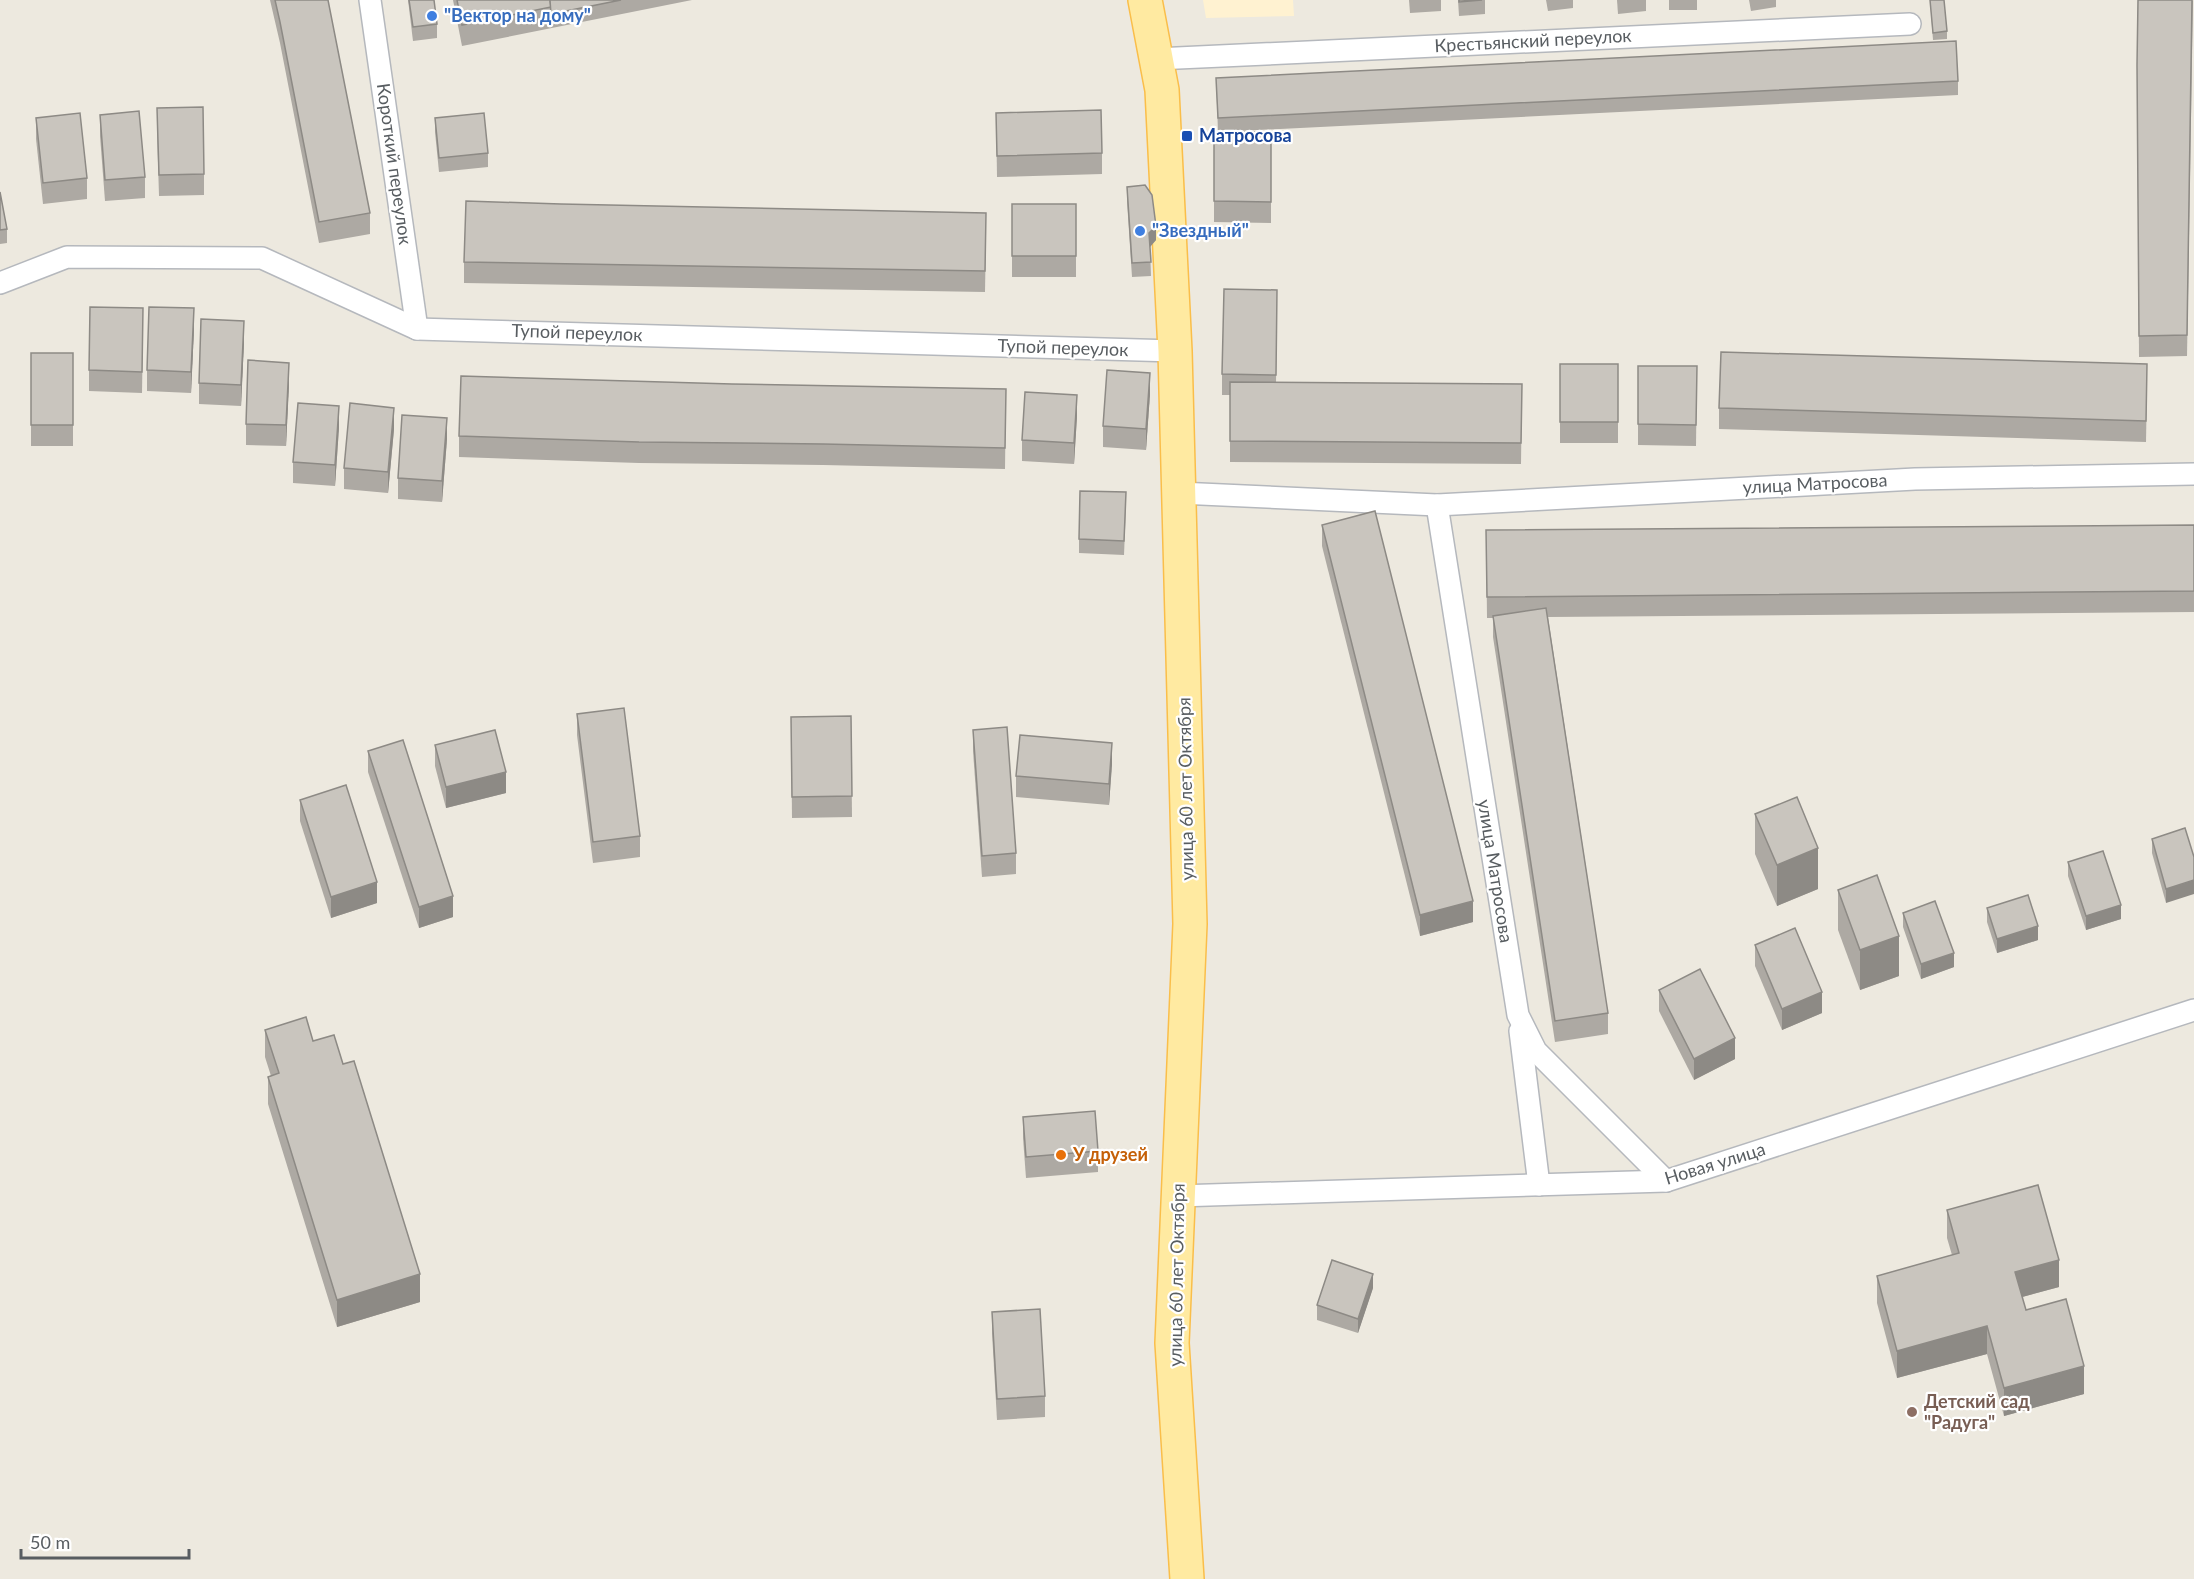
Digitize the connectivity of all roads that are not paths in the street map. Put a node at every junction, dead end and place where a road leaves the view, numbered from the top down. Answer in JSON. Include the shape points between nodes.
{"nodes":[{"id":1,"x":370,"y":0,"type":"edge"},
{"id":2,"x":1145,"y":0,"type":"edge"},
{"id":3,"x":1911,"y":24,"type":"dead end"},
{"id":4,"x":1156,"y":59,"type":"junction"},
{"id":5,"x":0,"y":284,"type":"edge"},
{"id":6,"x":417,"y":329,"type":"junction"},
{"id":7,"x":1175,"y":351,"type":"junction"},
{"id":8,"x":2194,"y":474,"type":"edge"},
{"id":9,"x":1179,"y":493,"type":"junction"},
{"id":10,"x":1437,"y":505,"type":"junction"},
{"id":11,"x":2194,"y":1010,"type":"edge"},
{"id":12,"x":1518,"y":1015,"type":"junction"},
{"id":13,"x":1666,"y":1181,"type":"junction"},
{"id":14,"x":1539,"y":1185,"type":"junction"},
{"id":15,"x":1178,"y":1196,"type":"junction"},
{"id":16,"x":1187,"y":1579,"type":"edge"}],
"edges":[{"from":1,"to":6,"type":"street","name":"Короткий переулок"},
{"from":2,"to":4,"type":"main road","name":"улица 60 лет Октября"},
{"from":3,"to":4,"type":"street","name":"Крестьянский переулок"},
{"from":4,"to":7,"type":"main road","name":"улица 60 лет Октября","via":[[1162,90]]},
{"from":5,"to":6,"type":"street","name":"Тупой переулок","via":[[68,257],[262,258]]},
{"from":6,"to":7,"type":"street","name":"Тупой переулок"},
{"from":7,"to":9,"type":"main road","name":"улица 60 лет Октября"},
{"from":8,"to":10,"type":"street","name":"улица Матросова","via":[[1915,479]]},
{"from":9,"to":10,"type":"street","name":"улица Матросова"},
{"from":9,"to":15,"type":"main road","name":"улица 60 лет Октября","via":[[1190,924]]},
{"from":10,"to":12,"type":"street","name":"улица Матросова"},
{"from":11,"to":13,"type":"street","name":"Новая улица"},
{"from":12,"to":13,"type":"street","name":"улица Матросова","via":[[1536,1051]]},
{"from":12,"to":14,"type":"street"},
{"from":13,"to":14,"type":"street","name":"Новая улица"},
{"from":14,"to":15,"type":"street","name":"Новая улица"},
{"from":15,"to":16,"type":"main road","name":"улица 60 лет Октября","via":[[1172,1343]]}]}
